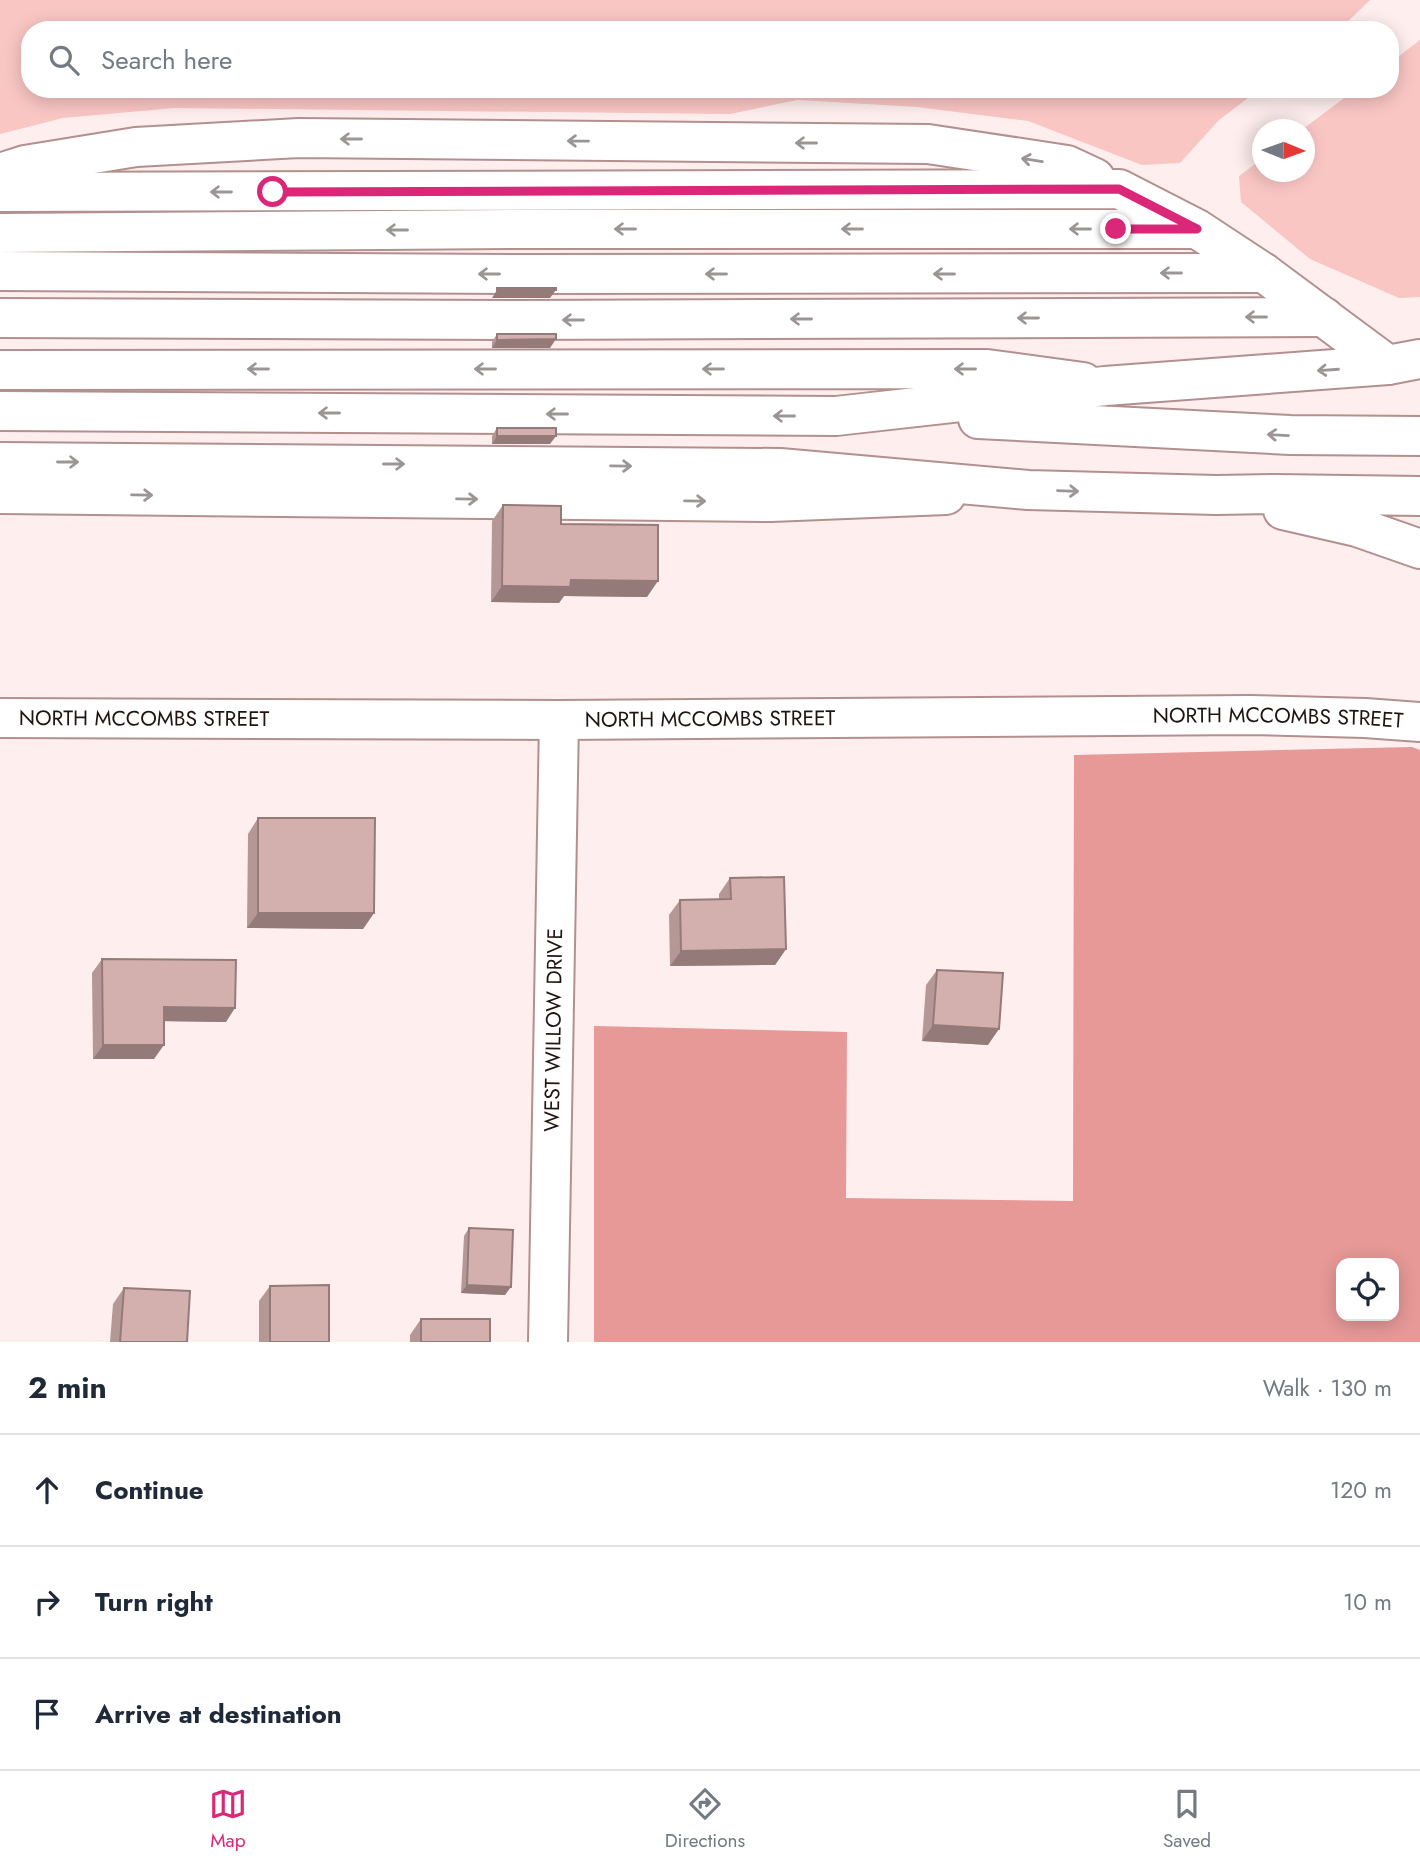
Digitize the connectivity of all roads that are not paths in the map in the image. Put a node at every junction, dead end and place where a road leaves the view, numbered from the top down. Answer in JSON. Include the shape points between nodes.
{"nodes":[{"id":1,"x":0,"y":173,"type":"edge"},
{"id":2,"x":1119,"y":189,"type":"junction"},
{"id":3,"x":0,"y":192,"type":"edge"},
{"id":4,"x":1197,"y":229,"type":"junction"},
{"id":5,"x":0,"y":233,"type":"edge"},
{"id":6,"x":0,"y":271,"type":"edge"},
{"id":7,"x":1264,"y":273,"type":"junction"},
{"id":8,"x":1324,"y":317,"type":"junction"},
{"id":9,"x":0,"y":318,"type":"edge"},
{"id":10,"x":1404,"y":362,"type":"edge"},
{"id":11,"x":0,"y":370,"type":"edge"},
{"id":12,"x":1105,"y":386,"type":"junction"},
{"id":13,"x":0,"y":411,"type":"edge"},
{"id":14,"x":836,"y":416,"type":"junction"},
{"id":15,"x":1420,"y":436,"type":"edge"},
{"id":16,"x":0,"y":462,"type":"edge"},
{"id":17,"x":1028,"y":490,"type":"junction"},
{"id":18,"x":0,"y":494,"type":"edge"},
{"id":19,"x":1216,"y":495,"type":"junction"},
{"id":20,"x":1420,"y":496,"type":"edge"},
{"id":21,"x":1420,"y":549,"type":"edge"},
{"id":22,"x":0,"y":718,"type":"edge"},
{"id":23,"x":559,"y":720,"type":"junction"},
{"id":24,"x":1420,"y":722,"type":"edge"},
{"id":25,"x":548,"y":1342,"type":"edge"}],
"edges":[{"from":2,"to":1,"type":"main road","one_way":true,"via":[[1067,165],[928,144],[299,138],[136,147]]},
{"from":2,"to":3,"type":"main road","one_way":true},
{"from":2,"to":4,"type":"main road"},
{"from":4,"to":5,"type":"main road","one_way":true},
{"from":4,"to":7,"type":"main road"},
{"from":7,"to":6,"type":"main road","one_way":true},
{"from":7,"to":8,"type":"main road"},
{"from":8,"to":9,"type":"main road","one_way":true},
{"from":8,"to":10,"type":"main road"},
{"from":10,"to":12,"type":"main road","one_way":true},
{"from":12,"to":11,"type":"main road","one_way":true,"via":[[987,369]]},
{"from":12,"to":14,"type":"main road"},
{"from":14,"to":13,"type":"main road","one_way":true},
{"from":15,"to":14,"type":"main road","one_way":true},
{"from":16,"to":17,"type":"main road","one_way":true,"via":[[780,468]]},
{"from":18,"to":17,"type":"main road","one_way":true,"via":[[771,502]]},
{"from":17,"to":19,"type":"main road","one_way":true},
{"from":19,"to":20,"type":"main road"},
{"from":19,"to":21,"type":"main road","via":[[1357,527]]},
{"from":22,"to":23,"type":"main road","name":"NORTH MCCOMBS STREET"},
{"from":23,"to":24,"type":"main road","name":"NORTH MCCOMBS STREET","via":[[1250,715]]},
{"from":23,"to":25,"type":"main road","name":"WEST WILLOW DRIVE"}]}
